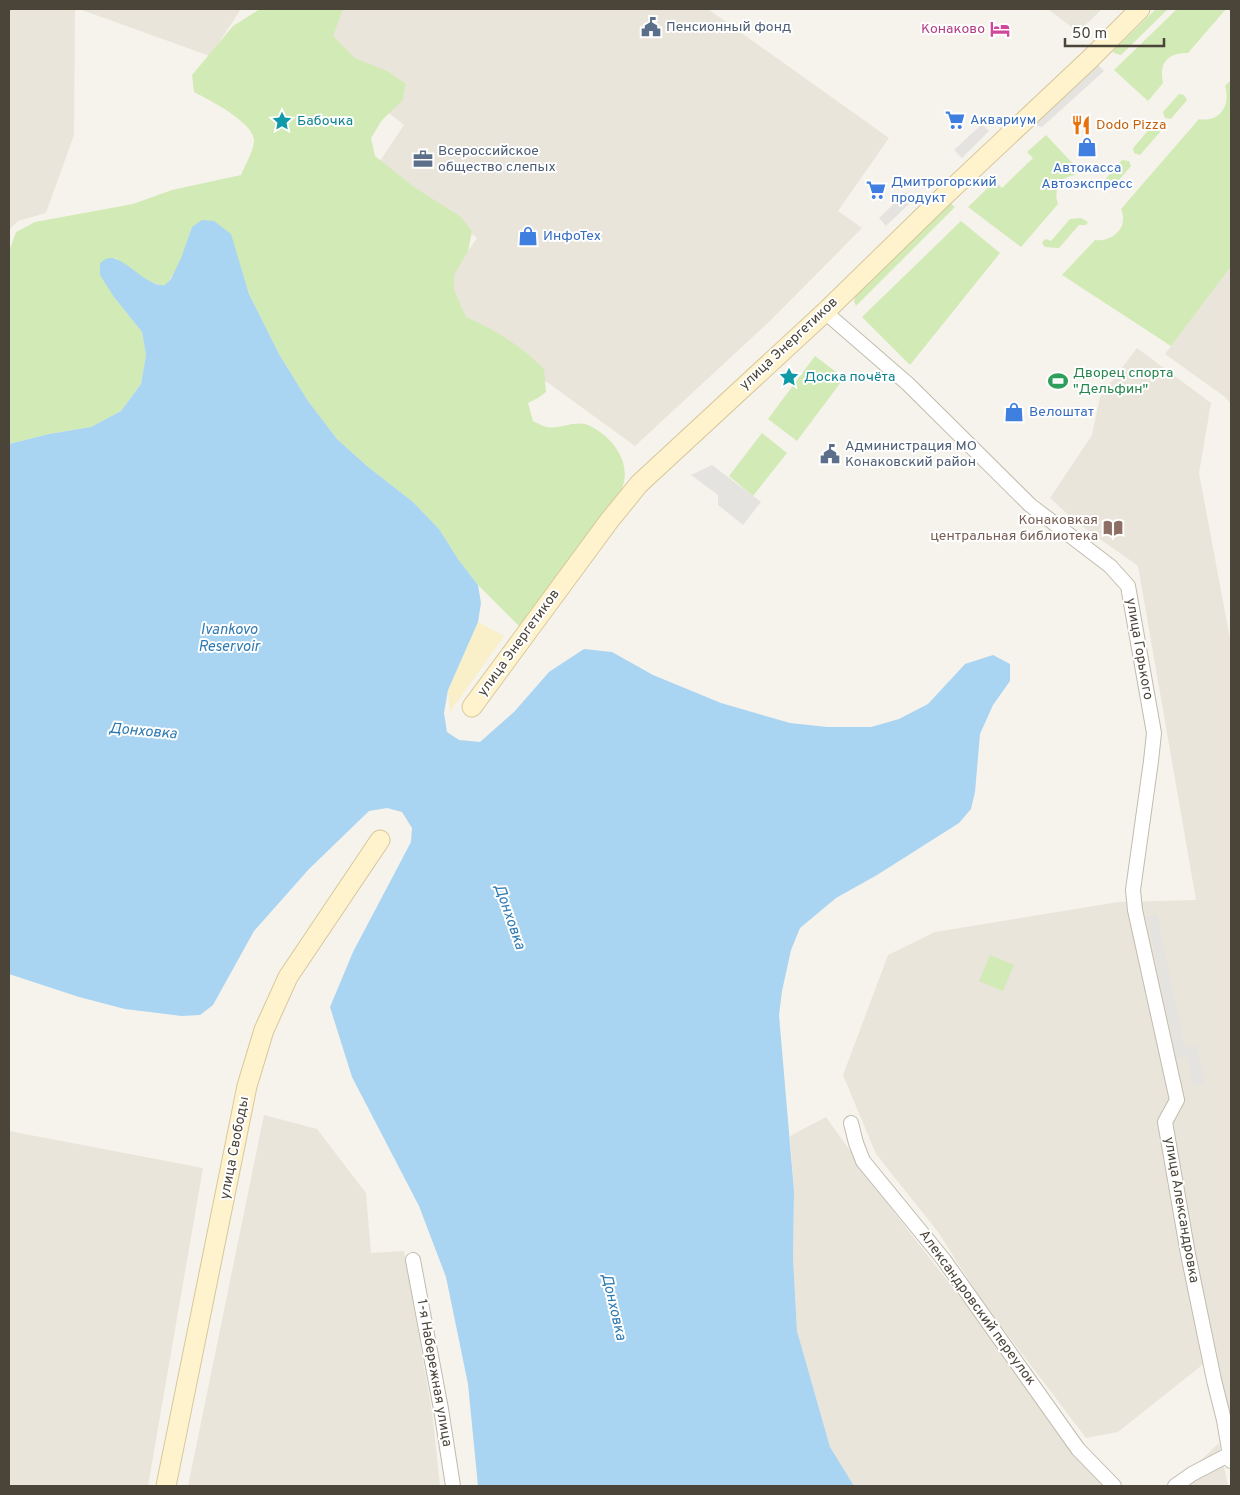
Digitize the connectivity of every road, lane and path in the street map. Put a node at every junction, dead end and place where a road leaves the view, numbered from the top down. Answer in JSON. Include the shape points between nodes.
{"nodes":[{"id":1,"x":1140,"y":9,"type":"edge"},
{"id":2,"x":825,"y":312,"type":"junction"},
{"id":3,"x":472,"y":707,"type":"dead end"},
{"id":4,"x":380,"y":840,"type":"dead end"},
{"id":5,"x":1135,"y":910,"type":"joint"},
{"id":6,"x":851,"y":1123,"type":"dead end"},
{"id":7,"x":414,"y":1260,"type":"dead end"},
{"id":8,"x":1231,"y":1458,"type":"edge"},
{"id":9,"x":166,"y":1486,"type":"edge"},
{"id":10,"x":453,"y":1486,"type":"edge"},
{"id":11,"x":1114,"y":1486,"type":"edge"},
{"id":12,"x":1175,"y":1486,"type":"edge"}],
"edges":[{"from":1,"to":2,"type":"main road","name":"улица Энергетиков"},
{"from":2,"to":3,"type":"main road","name":"улица Энергетиков","via":[[639,484]]},
{"from":2,"to":5,"type":"street","name":"улица Горького","via":[[908,384],[1030,505],[1110,566],[1128,586],[1154,733],[1132,890]]},
{"from":4,"to":9,"type":"main road","name":"улица Свободы","via":[[288,977],[256,1050]]},
{"from":5,"to":8,"type":"street","name":"улица Александровка","via":[[1176,1100],[1165,1122],[1188,1254]]},
{"from":6,"to":11,"type":"street","name":"Александровский переулок","via":[[863,1161],[944,1260],[1078,1449]]},
{"from":7,"to":10,"type":"street","name":"1-я Набережная улица"},
{"from":8,"to":12,"type":"street","via":[[1192,1474]]}]}
